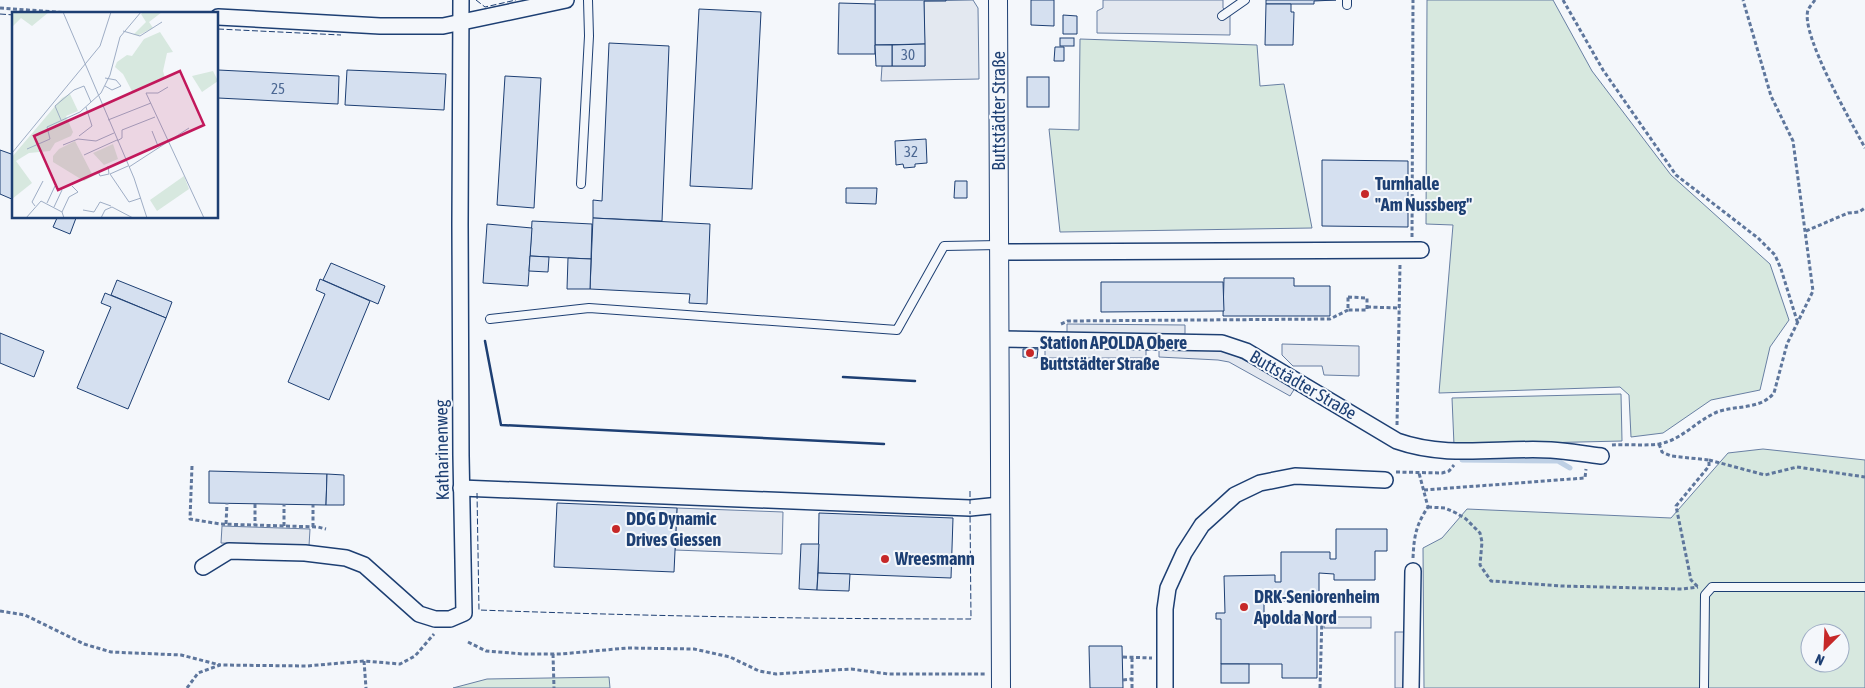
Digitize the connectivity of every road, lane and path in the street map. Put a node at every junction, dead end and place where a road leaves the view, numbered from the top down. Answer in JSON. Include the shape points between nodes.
{"nodes":[{"id":1,"x":461,"y":0,"type":"edge"},
{"id":2,"x":566,"y":0,"type":"edge"},
{"id":3,"x":588,"y":0,"type":"edge"},
{"id":4,"x":998,"y":0,"type":"edge"},
{"id":5,"x":1245,"y":0,"type":"edge"},
{"id":6,"x":1413,"y":0,"type":"edge"},
{"id":7,"x":1563,"y":0,"type":"edge"},
{"id":8,"x":1743,"y":0,"type":"edge"},
{"id":9,"x":1815,"y":0,"type":"edge"},
{"id":10,"x":0,"y":8,"type":"edge"},
{"id":11,"x":56,"y":12,"type":"edge"},
{"id":12,"x":1222,"y":16,"type":"dead end"},
{"id":13,"x":219,"y":17,"type":"edge"},
{"id":14,"x":462,"y":22,"type":"junction"},
{"id":15,"x":1865,"y":148,"type":"edge"},
{"id":16,"x":581,"y":184,"type":"dead end"},
{"id":17,"x":1865,"y":208,"type":"edge"},
{"id":18,"x":1806,"y":231,"type":"junction"},
{"id":19,"x":1000,"y":248,"type":"junction"},
{"id":20,"x":1411,"y":250,"type":"junction"},
{"id":21,"x":1367,"y":308,"type":"junction"},
{"id":22,"x":1400,"y":308,"type":"junction"},
{"id":23,"x":1348,"y":310,"type":"junction"},
{"id":24,"x":490,"y":319,"type":"dead end"},
{"id":25,"x":1798,"y":324,"type":"junction"},
{"id":26,"x":1053,"y":327,"type":"dead end"},
{"id":27,"x":999,"y":339,"type":"junction"},
{"id":28,"x":1397,"y":441,"type":"junction"},
{"id":29,"x":1659,"y":444,"type":"junction"},
{"id":30,"x":1455,"y":452,"type":"junction"},
{"id":31,"x":1594,"y":455,"type":"junction"},
{"id":32,"x":1709,"y":460,"type":"junction"},
{"id":33,"x":192,"y":466,"type":"dead end"},
{"id":34,"x":1419,"y":473,"type":"junction"},
{"id":35,"x":1386,"y":476,"type":"joint"},
{"id":36,"x":1865,"y":477,"type":"edge"},
{"id":37,"x":461,"y":488,"type":"junction"},
{"id":38,"x":1424,"y":490,"type":"junction"},
{"id":39,"x":227,"y":503,"type":"dead end"},
{"id":40,"x":255,"y":504,"type":"dead end"},
{"id":41,"x":284,"y":504,"type":"dead end"},
{"id":42,"x":313,"y":505,"type":"dead end"},
{"id":43,"x":1000,"y":505,"type":"junction"},
{"id":44,"x":1428,"y":507,"type":"junction"},
{"id":45,"x":226,"y":524,"type":"junction"},
{"id":46,"x":256,"y":525,"type":"junction"},
{"id":47,"x":284,"y":526,"type":"junction"},
{"id":48,"x":313,"y":527,"type":"junction"},
{"id":49,"x":326,"y":529,"type":"dead end"},
{"id":50,"x":203,"y":567,"type":"dead end"},
{"id":51,"x":1412,"y":571,"type":"joint"},
{"id":52,"x":1698,"y":587,"type":"junction"},
{"id":53,"x":1865,"y":587,"type":"edge"},
{"id":54,"x":1705,"y":595,"type":"junction"},
{"id":55,"x":0,"y":611,"type":"edge"},
{"id":56,"x":1322,"y":616,"type":"dead end"},
{"id":57,"x":444,"y":619,"type":"junction"},
{"id":58,"x":468,"y":642,"type":"dead end"},
{"id":59,"x":553,"y":654,"type":"junction"},
{"id":60,"x":1158,"y":656,"type":"junction"},
{"id":61,"x":1122,"y":657,"type":"dead end"},
{"id":62,"x":1132,"y":658,"type":"junction"},
{"id":63,"x":364,"y":661,"type":"junction"},
{"id":64,"x":220,"y":665,"type":"junction"},
{"id":65,"x":1132,"y":679,"type":"junction"},
{"id":66,"x":1123,"y":680,"type":"dead end"},
{"id":67,"x":1001,"y":681,"type":"edge"},
{"id":68,"x":187,"y":688,"type":"edge"},
{"id":69,"x":366,"y":688,"type":"edge"},
{"id":70,"x":554,"y":688,"type":"edge"},
{"id":71,"x":1132,"y":688,"type":"edge"},
{"id":72,"x":1165,"y":688,"type":"edge"},
{"id":73,"x":1320,"y":688,"type":"edge"},
{"id":74,"x":1411,"y":688,"type":"edge"},
{"id":75,"x":1704,"y":688,"type":"edge"}],
"edges":[{"from":1,"to":14,"type":"street","name":"Katharinenweg"},
{"from":2,"to":14,"type":"street"},
{"from":3,"to":16,"type":"lane"},
{"from":4,"to":19,"type":"street","name":"Buttstädter Straße"},
{"from":5,"to":12,"type":"lane"},
{"from":6,"to":20,"type":"path"},
{"from":7,"to":25,"type":"path","via":[[1603,70],[1676,175],[1758,238],[1775,255]]},
{"from":8,"to":18,"type":"path","via":[[1771,96],[1793,141]]},
{"from":9,"to":15,"type":"path","via":[[1808,16],[1814,45]]},
{"from":10,"to":11,"type":"path"},
{"from":13,"to":14,"type":"street","via":[[380,26],[443,26]]},
{"from":14,"to":37,"type":"street","name":"Katharinenweg"},
{"from":17,"to":18,"type":"path"},
{"from":18,"to":25,"type":"path","via":[[1813,291]]},
{"from":19,"to":20,"type":"street"},
{"from":19,"to":24,"type":"lane","via":[[944,246],[897,330],[589,308]]},
{"from":19,"to":27,"type":"street","name":"Buttstädter Straße"},
{"from":20,"to":22,"type":"path"},
{"from":21,"to":22,"type":"path"},
{"from":21,"to":23,"type":"path"},
{"from":21,"to":23,"type":"path","via":[[1367,298],[1348,297]]},
{"from":22,"to":28,"type":"path"},
{"from":23,"to":26,"type":"path","via":[[1330,319],[1068,321]]},
{"from":25,"to":29,"type":"path","via":[[1787,344],[1774,393],[1769,399],[1760,404],[1715,413],[1682,435]]},
{"from":27,"to":28,"type":"street","name":"Buttstädter Straße","via":[[1222,343],[1246,352]]},
{"from":27,"to":43,"type":"street","name":"Buttstädter Straße"},
{"from":28,"to":30,"type":"street","name":"Buttstädter Straße","via":[[1429,450]]},
{"from":29,"to":31,"type":"path","via":[[1607,446]]},
{"from":29,"to":32,"type":"path","via":[[1662,452],[1671,456]]},
{"from":30,"to":31,"type":"street","name":"Buttstädter Straße","via":[[1550,450]]},
{"from":30,"to":34,"type":"path","via":[[1454,466],[1449,471]]},
{"from":31,"to":38,"type":"path","via":[[1586,478]]},
{"from":32,"to":36,"type":"path","via":[[1765,475],[1797,467]]},
{"from":32,"to":52,"type":"path","via":[[1709,466],[1676,506],[1692,580]]},
{"from":33,"to":45,"type":"path","via":[[190,519]]},
{"from":34,"to":35,"type":"path"},
{"from":34,"to":38,"type":"path"},
{"from":35,"to":60,"type":"street","via":[[1294,476],[1260,483],[1235,496],[1202,525],[1184,554],[1168,588]]},
{"from":37,"to":43,"type":"street","via":[[970,508]]},
{"from":37,"to":57,"type":"street","name":"Katharinenweg","via":[[464,613]]},
{"from":38,"to":44,"type":"path"},
{"from":39,"to":45,"type":"path"},
{"from":40,"to":46,"type":"path"},
{"from":41,"to":47,"type":"path"},
{"from":42,"to":48,"type":"path"},
{"from":43,"to":67,"type":"street","name":"Buttstädter Straße"},
{"from":44,"to":51,"type":"path","via":[[1418,522]]},
{"from":44,"to":52,"type":"path","via":[[1445,508],[1456,513],[1480,533],[1480,565],[1491,581],[1562,586]]},
{"from":45,"to":46,"type":"path"},
{"from":46,"to":47,"type":"path"},
{"from":47,"to":48,"type":"path"},
{"from":48,"to":49,"type":"path"},
{"from":50,"to":57,"type":"street","via":[[229,552],[305,553],[346,558],[364,566],[419,614]]},
{"from":51,"to":74,"type":"street"},
{"from":52,"to":54,"type":"path"},
{"from":53,"to":54,"type":"lane","via":[[1712,587]]},
{"from":54,"to":75,"type":"lane"},
{"from":55,"to":64,"type":"path","via":[[24,615],[84,644],[111,652],[181,655]]},
{"from":56,"to":73,"type":"path"},
{"from":57,"to":63,"type":"path","via":[[440,629],[415,656],[400,664]]},
{"from":58,"to":59,"type":"path","via":[[486,651]]},
{"from":59,"to":67,"type":"path","via":[[627,648],[694,649],[730,657],[759,671],[776,674],[851,669]]},
{"from":59,"to":70,"type":"path"},
{"from":60,"to":62,"type":"path"},
{"from":60,"to":72,"type":"street"},
{"from":61,"to":62,"type":"path"},
{"from":62,"to":65,"type":"path"},
{"from":63,"to":64,"type":"path","via":[[307,666]]},
{"from":63,"to":69,"type":"path"},
{"from":64,"to":68,"type":"path","via":[[198,672]]},
{"from":65,"to":66,"type":"path"},
{"from":65,"to":71,"type":"path"}]}
